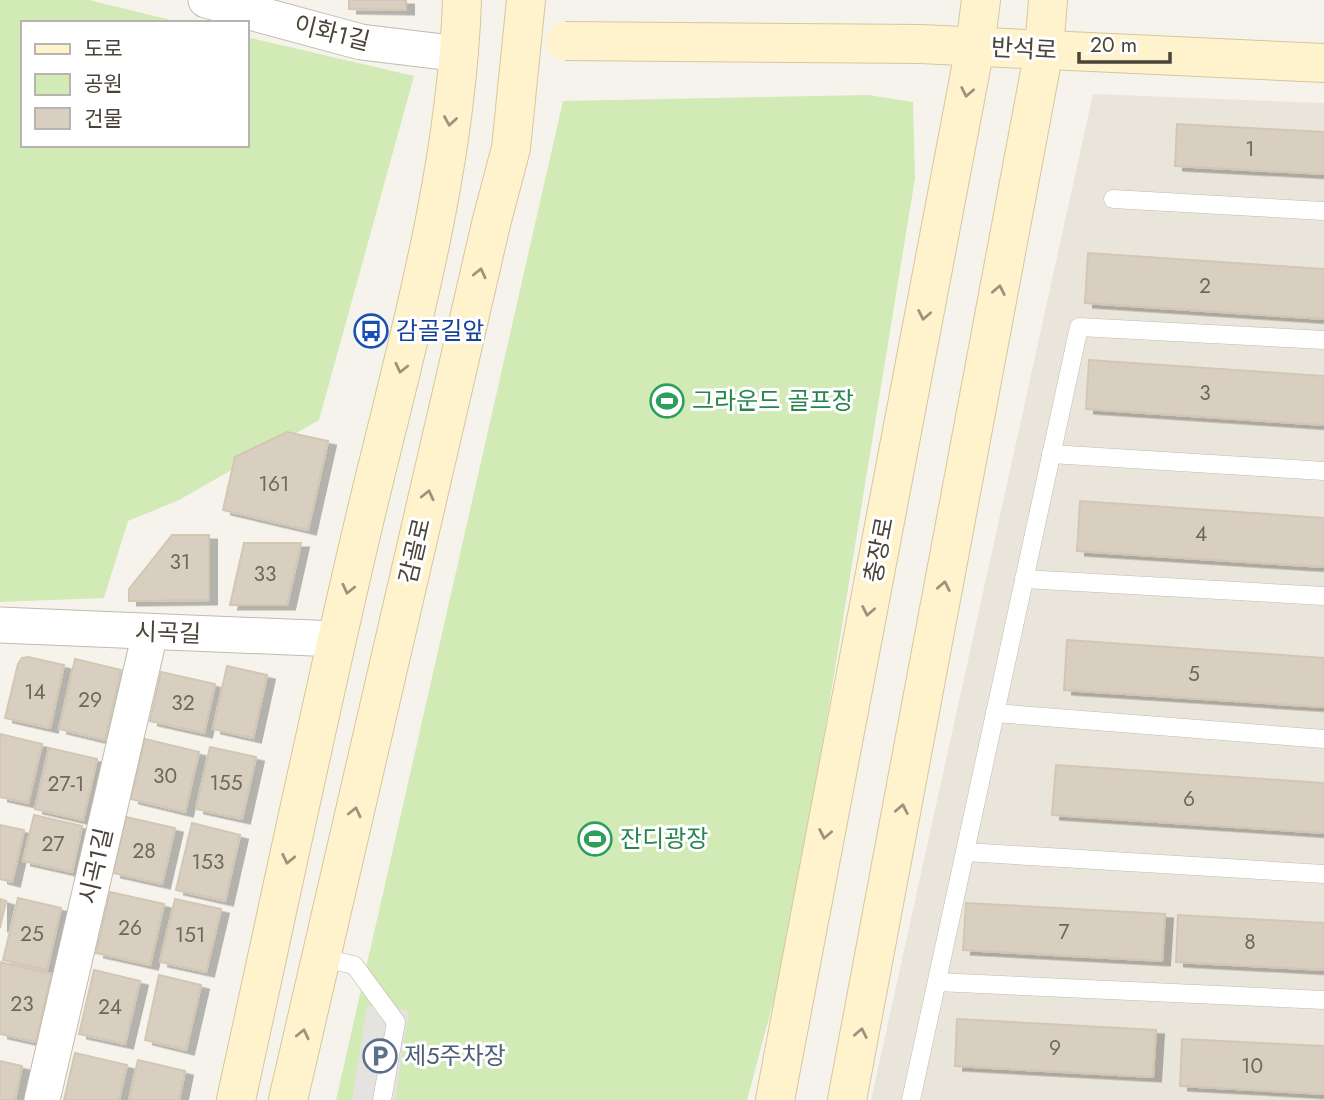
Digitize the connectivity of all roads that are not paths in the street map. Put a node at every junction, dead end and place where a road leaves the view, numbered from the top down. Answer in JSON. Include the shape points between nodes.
{"nodes":[{"id":1,"x":206,"y":0,"type":"edge"},
{"id":2,"x":462,"y":0,"type":"edge"},
{"id":3,"x":526,"y":0,"type":"edge"},
{"id":4,"x":981,"y":0,"type":"edge"},
{"id":5,"x":1048,"y":0,"type":"edge"},
{"id":6,"x":253,"y":6,"type":"edge"},
{"id":7,"x":975,"y":47,"type":"junction"},
{"id":8,"x":522,"y":48,"type":"junction"},
{"id":9,"x":1044,"y":50,"type":"junction"},
{"id":10,"x":460,"y":54,"type":"junction"},
{"id":11,"x":1324,"y":63,"type":"edge"},
{"id":12,"x":1113,"y":199,"type":"dead end"},
{"id":13,"x":1324,"y":211,"type":"edge"},
{"id":14,"x":1324,"y":340,"type":"edge"},
{"id":15,"x":1051,"y":454,"type":"junction"},
{"id":16,"x":1324,"y":471,"type":"edge"},
{"id":17,"x":1024,"y":579,"type":"junction"},
{"id":18,"x":1324,"y":596,"type":"edge"},
{"id":19,"x":0,"y":625,"type":"edge"},
{"id":20,"x":150,"y":633,"type":"junction"},
{"id":21,"x":336,"y":639,"type":"junction"},
{"id":22,"x":995,"y":713,"type":"junction"},
{"id":23,"x":1324,"y":739,"type":"edge"},
{"id":24,"x":965,"y":852,"type":"junction"},
{"id":25,"x":1324,"y":874,"type":"edge"},
{"id":26,"x":321,"y":958,"type":"junction"},
{"id":27,"x":937,"y":982,"type":"junction"},
{"id":28,"x":1324,"y":1000,"type":"edge"},
{"id":29,"x":42,"y":1100,"type":"edge"},
{"id":30,"x":236,"y":1100,"type":"edge"},
{"id":31,"x":288,"y":1100,"type":"edge"},
{"id":32,"x":382,"y":1100,"type":"edge"},
{"id":33,"x":775,"y":1100,"type":"edge"},
{"id":34,"x":847,"y":1100,"type":"edge"},
{"id":35,"x":911,"y":1100,"type":"edge"}],
"edges":[{"from":1,"to":6,"type":"street","name":"이화1길"},
{"from":2,"to":10,"type":"street"},
{"from":3,"to":8,"type":"street","name":"감골로"},
{"from":4,"to":7,"type":"street","name":"충장로"},
{"from":5,"to":9,"type":"street"},
{"from":6,"to":10,"type":"street","name":"이화1길","via":[[361,42]]},
{"from":7,"to":8,"type":"street","name":"반석로","bridge":true,"via":[[565,41]]},
{"from":7,"to":9,"type":"street","name":"반석로"},
{"from":7,"to":33,"type":"street","name":"충장로","one_way":true},
{"from":8,"to":10,"type":"street","name":"반석로"},
{"from":26,"to":8,"type":"street","name":"감골로","one_way":true,"via":[[511,148]]},
{"from":9,"to":11,"type":"street","name":"반석로"},
{"from":34,"to":9,"type":"street","one_way":true},
{"from":10,"to":21,"type":"street","one_way":true,"via":[[422,277]]},
{"from":12,"to":13,"type":"lane"},
{"from":14,"to":15,"type":"lane","via":[[1079,327]]},
{"from":15,"to":16,"type":"lane"},
{"from":15,"to":17,"type":"lane"},
{"from":17,"to":18,"type":"lane"},
{"from":17,"to":22,"type":"lane"},
{"from":19,"to":20,"type":"street","name":"시곡길"},
{"from":20,"to":21,"type":"street","name":"시곡길"},
{"from":20,"to":29,"type":"street","name":"시곡1길"},
{"from":21,"to":30,"type":"street","one_way":true},
{"from":22,"to":23,"type":"lane"},
{"from":22,"to":24,"type":"lane"},
{"from":24,"to":25,"type":"lane"},
{"from":24,"to":27,"type":"lane"},
{"from":31,"to":26,"type":"street","name":"감골로","one_way":true},
{"from":26,"to":32,"type":"lane","via":[[354,965],[396,1022]]},
{"from":27,"to":28,"type":"lane"},
{"from":27,"to":35,"type":"lane"}]}
